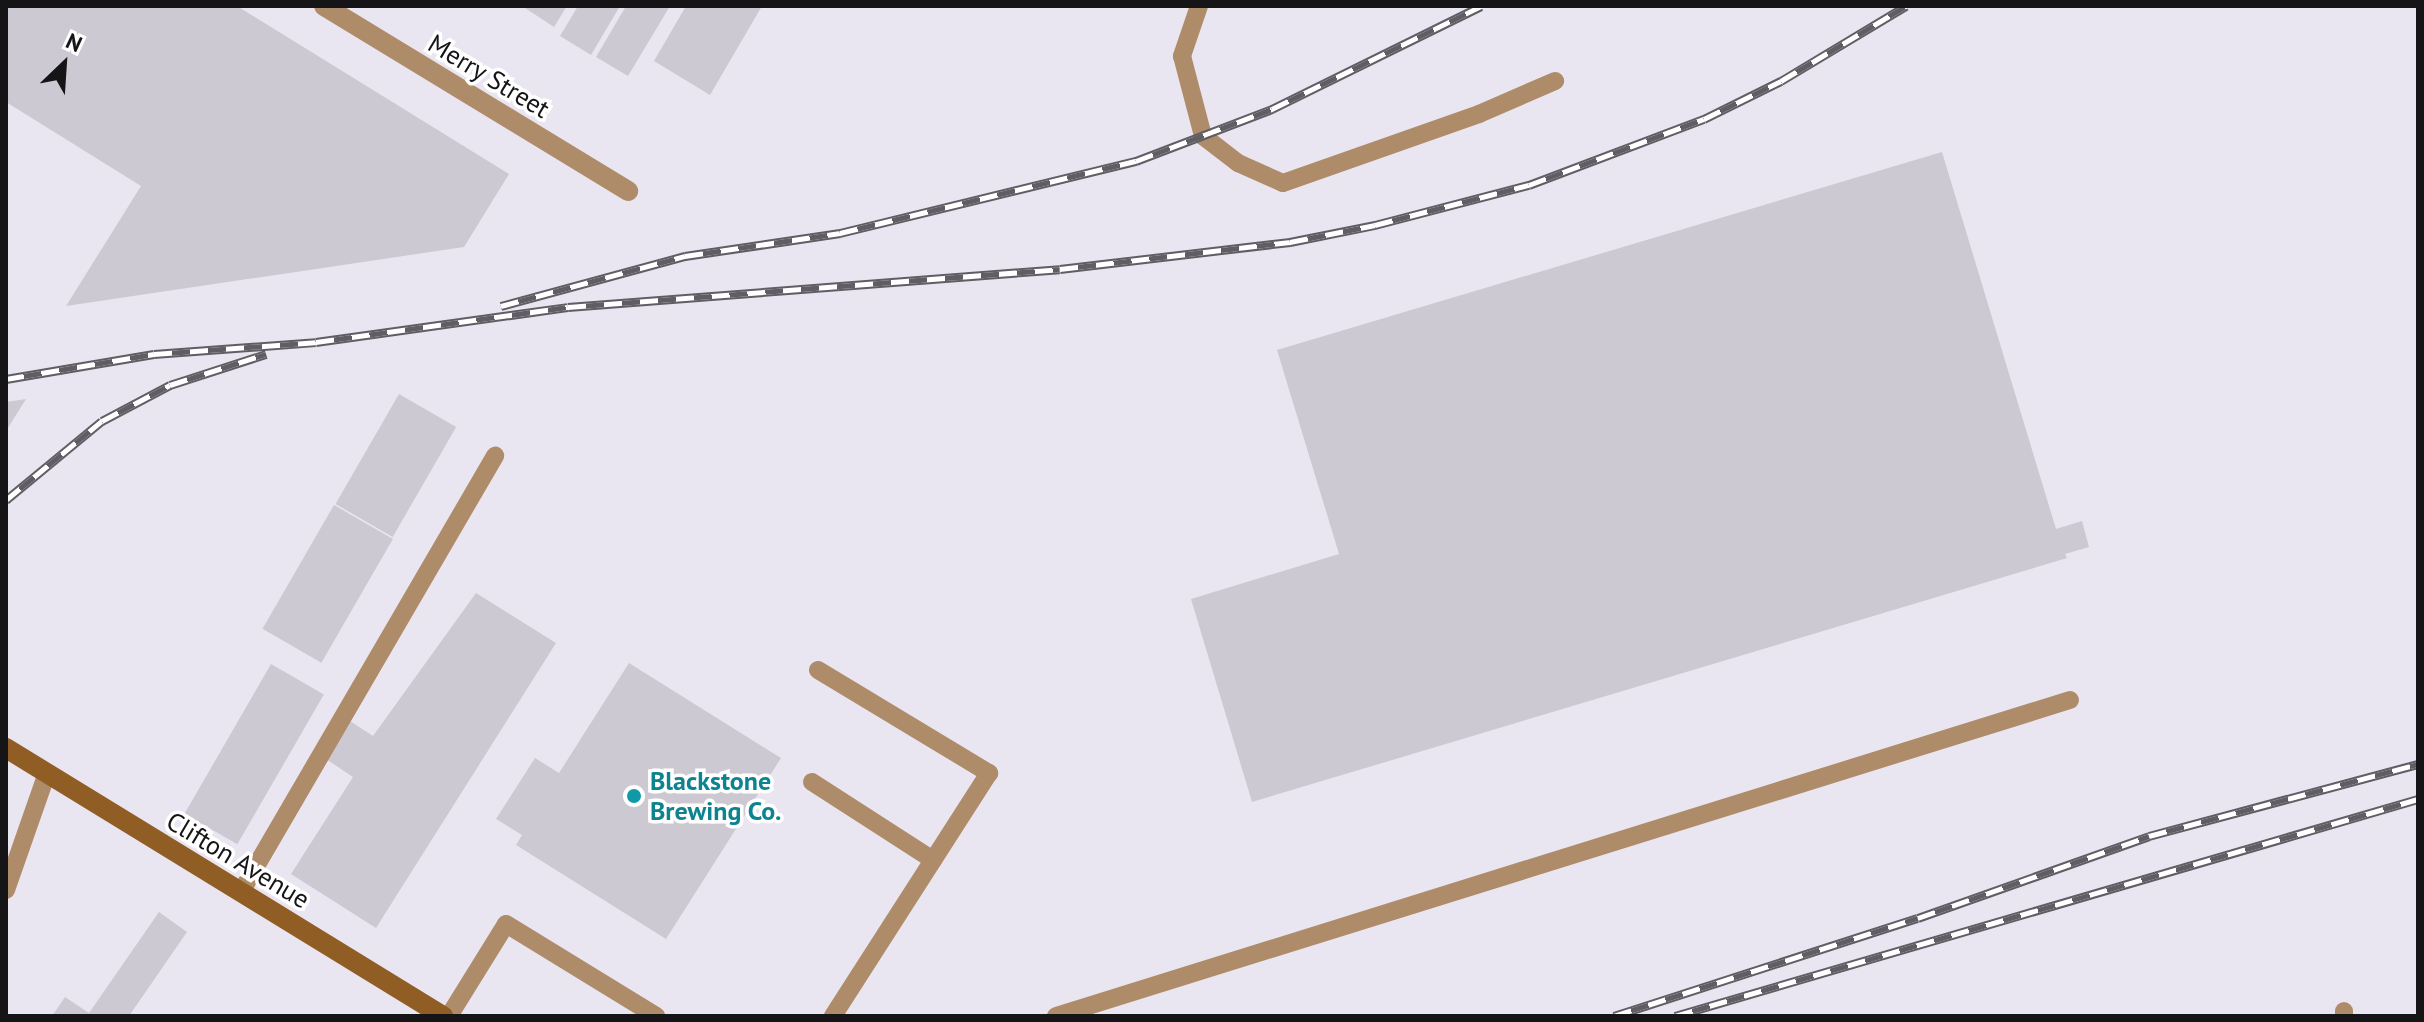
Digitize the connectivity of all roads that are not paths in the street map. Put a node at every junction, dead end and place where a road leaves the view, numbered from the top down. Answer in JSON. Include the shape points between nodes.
{"nodes":[{"id":1,"x":324,"y":6,"type":"edge"},
{"id":2,"x":1199,"y":6,"type":"edge"},
{"id":3,"x":1555,"y":81,"type":"dead end"},
{"id":4,"x":628,"y":191,"type":"dead end"},
{"id":5,"x":495,"y":456,"type":"dead end"},
{"id":6,"x":818,"y":670,"type":"dead end"},
{"id":7,"x":2070,"y":700,"type":"dead end"},
{"id":8,"x":6,"y":748,"type":"edge"},
{"id":9,"x":47,"y":773,"type":"junction"},
{"id":10,"x":812,"y":782,"type":"dead end"},
{"id":11,"x":933,"y":860,"type":"junction"},
{"id":12,"x":6,"y":890,"type":"edge"},
{"id":13,"x":241,"y":892,"type":"junction"},
{"id":14,"x":443,"y":1016,"type":"edge"},
{"id":15,"x":449,"y":1016,"type":"edge"},
{"id":16,"x":656,"y":1016,"type":"edge"},
{"id":17,"x":833,"y":1016,"type":"edge"},
{"id":18,"x":1056,"y":1016,"type":"edge"}],
"edges":[{"from":1,"to":4,"type":"street","name":"Merry Street"},
{"from":2,"to":3,"type":"lane","via":[[1182,56],[1203,136],[1238,163],[1283,183],[1479,114]]},
{"from":5,"to":13,"type":"lane"},
{"from":6,"to":11,"type":"lane","via":[[989,773]]},
{"from":7,"to":18,"type":"lane"},
{"from":8,"to":9,"type":"street","name":"Clifton Avenue"},
{"from":9,"to":12,"type":"lane"},
{"from":9,"to":13,"type":"street","name":"Clifton Avenue"},
{"from":10,"to":11,"type":"lane"},
{"from":11,"to":17,"type":"lane"},
{"from":13,"to":14,"type":"street","name":"Clifton Avenue"},
{"from":15,"to":16,"type":"lane","via":[[506,924]]}]}
